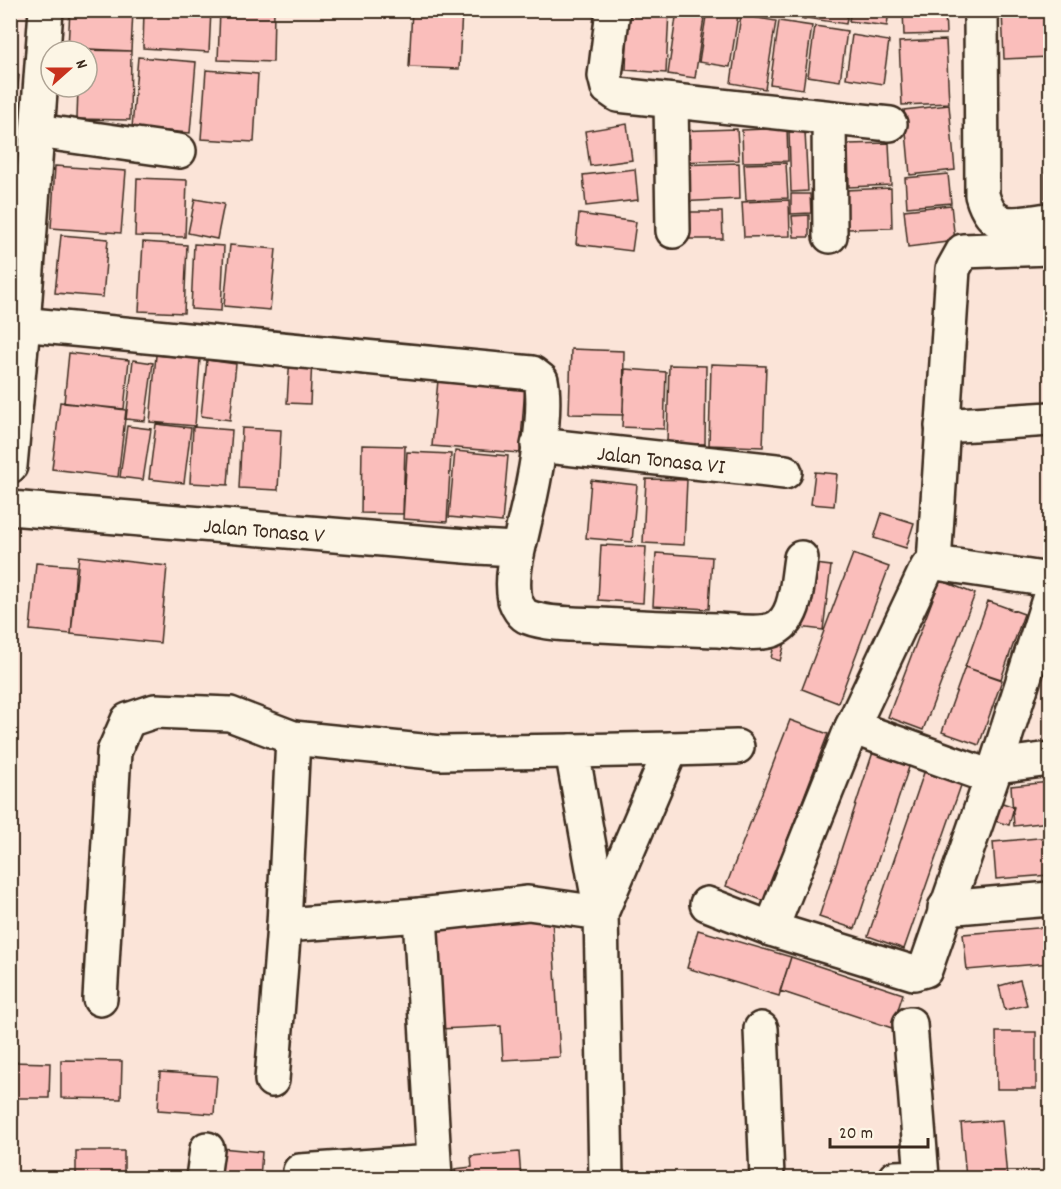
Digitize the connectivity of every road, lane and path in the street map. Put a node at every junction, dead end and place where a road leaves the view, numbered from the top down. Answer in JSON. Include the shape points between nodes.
{"nodes":[{"id":1,"x":46,"y":10,"type":"edge"},
{"id":2,"x":614,"y":10,"type":"edge"},
{"id":3,"x":981,"y":10,"type":"edge"},
{"id":4,"x":671,"y":101,"type":"junction"},
{"id":5,"x":829,"y":118,"type":"junction"},
{"id":6,"x":890,"y":124,"type":"dead end"},
{"id":7,"x":38,"y":131,"type":"junction"},
{"id":8,"x":179,"y":151,"type":"dead end"},
{"id":9,"x":1050,"y":220,"type":"edge"},
{"id":10,"x":672,"y":231,"type":"dead end"},
{"id":11,"x":830,"y":236,"type":"dead end"},
{"id":12,"x":1050,"y":248,"type":"edge"},
{"id":13,"x":17,"y":324,"type":"edge"},
{"id":14,"x":1050,"y":419,"type":"edge"},
{"id":15,"x":942,"y":426,"type":"junction"},
{"id":16,"x":538,"y":446,"type":"junction"},
{"id":17,"x":10,"y":466,"type":"edge"},
{"id":18,"x":785,"y":471,"type":"dead end"},
{"id":19,"x":10,"y":508,"type":"edge"},
{"id":20,"x":517,"y":549,"type":"junction"},
{"id":21,"x":801,"y":558,"type":"dead end"},
{"id":22,"x":934,"y":563,"type":"junction"},
{"id":23,"x":1050,"y":580,"type":"edge"},
{"id":24,"x":1050,"y":596,"type":"edge"},
{"id":25,"x":852,"y":727,"type":"junction"},
{"id":26,"x":293,"y":738,"type":"junction"},
{"id":27,"x":737,"y":747,"type":"dead end"},
{"id":28,"x":670,"y":749,"type":"junction"},
{"id":29,"x":572,"y":751,"type":"junction"},
{"id":30,"x":1050,"y":759,"type":"edge"},
{"id":31,"x":994,"y":771,"type":"junction"},
{"id":32,"x":1050,"y":899,"type":"edge"},
{"id":33,"x":707,"y":904,"type":"dead end"},
{"id":34,"x":945,"y":908,"type":"junction"},
{"id":35,"x":601,"y":913,"type":"junction"},
{"id":36,"x":420,"y":915,"type":"junction"},
{"id":37,"x":284,"y":925,"type":"junction"},
{"id":38,"x":771,"y":929,"type":"junction"},
{"id":39,"x":100,"y":999,"type":"dead end"},
{"id":40,"x":910,"y":1024,"type":"dead end"},
{"id":41,"x":761,"y":1029,"type":"dead end"},
{"id":42,"x":272,"y":1080,"type":"dead end"},
{"id":43,"x":434,"y":1170,"type":"edge"},
{"id":44,"x":300,"y":1171,"type":"dead end"},
{"id":45,"x":606,"y":1179,"type":"edge"},
{"id":46,"x":766,"y":1179,"type":"edge"},
{"id":47,"x":895,"y":1179,"type":"edge"}],
"edges":[{"from":1,"to":7,"type":"street"},
{"from":2,"to":4,"type":"street","via":[[605,76],[608,88],[618,95]]},
{"from":3,"to":9,"type":"street","via":[[985,207],[999,223]]},
{"from":4,"to":5,"type":"street"},
{"from":4,"to":10,"type":"street"},
{"from":5,"to":6,"type":"street"},
{"from":5,"to":11,"type":"street"},
{"from":7,"to":8,"type":"street"},
{"from":7,"to":13,"type":"street"},
{"from":12,"to":15,"type":"street","via":[[963,251],[953,269]]},
{"from":13,"to":16,"type":"street","via":[[532,373],[541,380],[544,393]]},
{"from":13,"to":17,"type":"street"},
{"from":14,"to":15,"type":"street"},
{"from":15,"to":22,"type":"street"},
{"from":16,"to":18,"type":"street","name":"Jalan Tonasa VI"},
{"from":16,"to":20,"type":"street"},
{"from":19,"to":20,"type":"street","name":"Jalan Tonasa V"},
{"from":20,"to":21,"type":"street","via":[[515,600],[527,617],[562,623],[724,630],[765,631],[782,623],[791,613]]},
{"from":22,"to":23,"type":"street"},
{"from":22,"to":25,"type":"street","via":[[927,568]]},
{"from":24,"to":31,"type":"street"},
{"from":25,"to":31,"type":"street"},
{"from":25,"to":38,"type":"street"},
{"from":26,"to":29,"type":"street","via":[[441,753]]},
{"from":26,"to":37,"type":"street"},
{"from":26,"to":39,"type":"street","via":[[230,714],[155,711],[128,720],[114,752]]},
{"from":27,"to":28,"type":"street"},
{"from":28,"to":29,"type":"street"},
{"from":28,"to":35,"type":"street"},
{"from":29,"to":35,"type":"street"},
{"from":30,"to":31,"type":"street"},
{"from":31,"to":34,"type":"street"},
{"from":32,"to":34,"type":"street"},
{"from":33,"to":38,"type":"street"},
{"from":34,"to":38,"type":"street","via":[[928,965],[914,973]]},
{"from":35,"to":36,"type":"street","via":[[528,903]]},
{"from":35,"to":45,"type":"street"},
{"from":36,"to":37,"type":"street"},
{"from":36,"to":43,"type":"street"},
{"from":37,"to":42,"type":"street"},
{"from":40,"to":47,"type":"street","via":[[922,1177]]},
{"from":41,"to":46,"type":"street"},
{"from":43,"to":44,"type":"street"}]}
